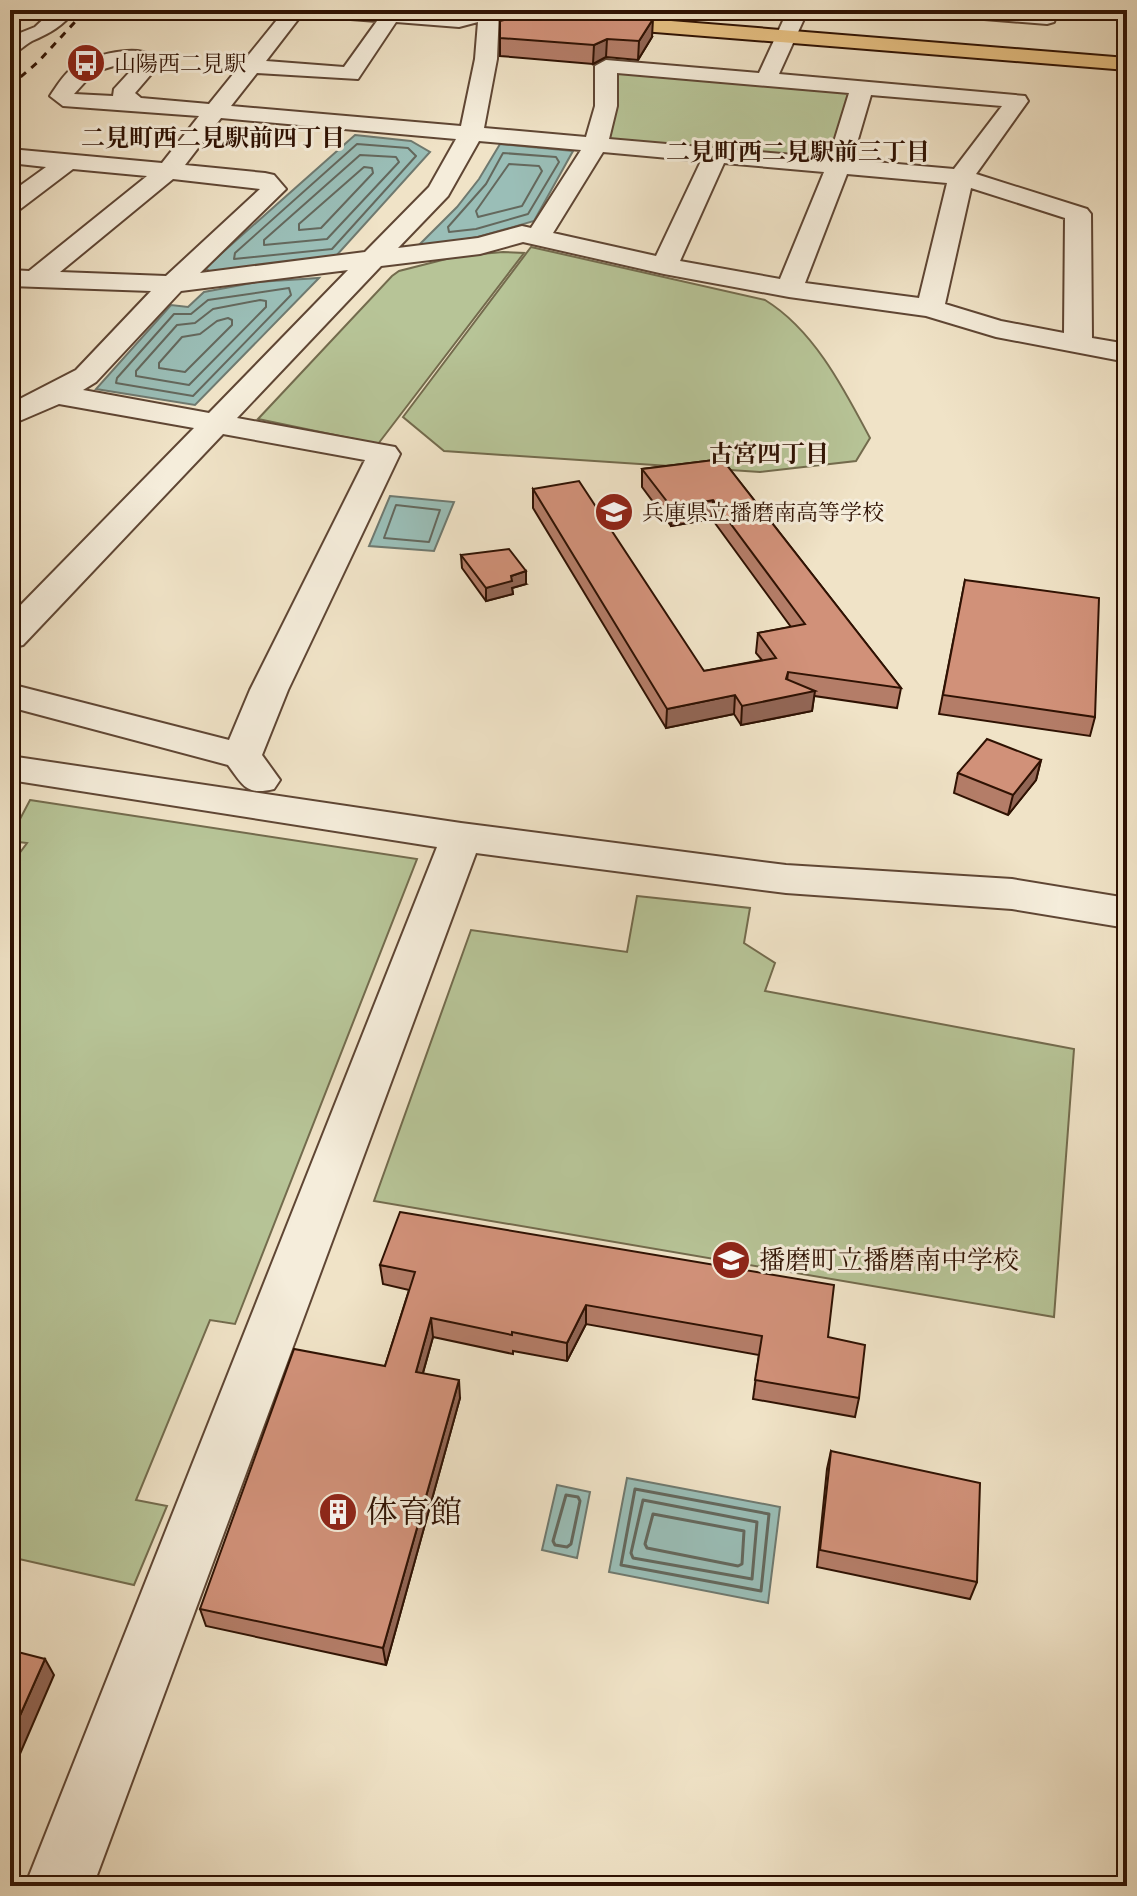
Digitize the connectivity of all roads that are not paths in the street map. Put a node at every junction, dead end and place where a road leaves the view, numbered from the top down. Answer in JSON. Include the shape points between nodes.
{"nodes":[{"id":1,"x":65,"y":10,"type":"edge"},
{"id":2,"x":295,"y":10,"type":"edge"},
{"id":3,"x":311,"y":10,"type":"edge"},
{"id":4,"x":461,"y":10,"type":"edge"},
{"id":5,"x":798,"y":10,"type":"edge"},
{"id":6,"x":947,"y":10,"type":"edge"},
{"id":7,"x":1048,"y":10,"type":"edge"},
{"id":8,"x":486,"y":11,"type":"edge"},
{"id":9,"x":394,"y":13,"type":"edge"},
{"id":10,"x":783,"y":37,"type":"junction"},
{"id":11,"x":10,"y":48,"type":"edge"},
{"id":12,"x":1127,"y":64,"type":"edge"},
{"id":13,"x":250,"y":66,"type":"junction"},
{"id":14,"x":766,"y":80,"type":"junction"},
{"id":15,"x":862,"y":88,"type":"junction"},
{"id":16,"x":135,"y":104,"type":"dead end"},
{"id":17,"x":215,"y":111,"type":"junction"},
{"id":18,"x":471,"y":134,"type":"junction"},
{"id":19,"x":595,"y":146,"type":"junction"},
{"id":20,"x":716,"y":155,"type":"junction"},
{"id":21,"x":10,"y":156,"type":"edge"},
{"id":22,"x":69,"y":161,"type":"junction"},
{"id":23,"x":838,"y":166,"type":"junction"},
{"id":24,"x":169,"y":170,"type":"junction"},
{"id":25,"x":961,"y":177,"type":"junction"},
{"id":26,"x":10,"y":205,"type":"edge"},
{"id":27,"x":538,"y":237,"type":"junction"},
{"id":28,"x":368,"y":262,"type":"junction"},
{"id":29,"x":664,"y":266,"type":"junction"},
{"id":30,"x":23,"y":279,"type":"edge"},
{"id":31,"x":173,"y":284,"type":"junction"},
{"id":32,"x":789,"y":289,"type":"junction"},
{"id":33,"x":930,"y":308,"type":"junction"},
{"id":34,"x":1078,"y":346,"type":"junction"},
{"id":35,"x":1127,"y":353,"type":"edge"},
{"id":36,"x":55,"y":394,"type":"junction"},
{"id":37,"x":10,"y":416,"type":"edge"},
{"id":38,"x":215,"y":421,"type":"junction"},
{"id":39,"x":10,"y":637,"type":"edge"},
{"id":40,"x":10,"y":695,"type":"edge"},
{"id":41,"x":242,"y":756,"type":"junction"},
{"id":42,"x":10,"y":768,"type":"edge"},
{"id":43,"x":283,"y":809,"type":"junction"},
{"id":44,"x":461,"y":837,"type":"junction"},
{"id":45,"x":1127,"y":913,"type":"edge"},
{"id":46,"x":59,"y":1886,"type":"edge"}],
"edges":[{"from":1,"to":11,"type":"street","via":[[42,31]]},
{"from":2,"to":13,"type":"street"},
{"from":3,"to":9,"type":"street"},
{"from":4,"to":8,"type":"main road"},
{"from":5,"to":10,"type":"street"},
{"from":6,"to":7,"type":"street","via":[[1047,18]]},
{"from":8,"to":9,"type":"street","via":[[459,21]]},
{"from":8,"to":10,"type":"main road"},
{"from":8,"to":18,"type":"street","via":[[486,59]]},
{"from":9,"to":13,"type":"street","via":[[350,74]]},
{"from":10,"to":12,"type":"main road"},
{"from":10,"to":14,"type":"street"},
{"from":13,"to":17,"type":"street"},
{"from":14,"to":15,"type":"street"},
{"from":14,"to":19,"type":"street","via":[[606,66],[606,106]]},
{"from":15,"to":23,"type":"street"},
{"from":15,"to":25,"type":"street","via":[[1017,101]]},
{"from":16,"to":17,"type":"street"},
{"from":17,"to":18,"type":"street"},
{"from":17,"to":24,"type":"street"},
{"from":18,"to":19,"type":"street"},
{"from":18,"to":28,"type":"street","via":[[439,191]]},
{"from":19,"to":20,"type":"street"},
{"from":19,"to":27,"type":"street"},
{"from":20,"to":23,"type":"street"},
{"from":20,"to":29,"type":"street"},
{"from":21,"to":22,"type":"street"},
{"from":22,"to":24,"type":"street"},
{"from":22,"to":26,"type":"street"},
{"from":23,"to":25,"type":"street"},
{"from":23,"to":32,"type":"street"},
{"from":24,"to":30,"type":"street"},
{"from":24,"to":31,"type":"street","via":[[265,180],[274,189]]},
{"from":25,"to":33,"type":"street"},
{"from":25,"to":34,"type":"street","via":[[1078,214]]},
{"from":27,"to":28,"type":"street","via":[[522,234],[480,246]]},
{"from":27,"to":29,"type":"street"},
{"from":28,"to":31,"type":"street"},
{"from":28,"to":38,"type":"street"},
{"from":29,"to":32,"type":"street"},
{"from":30,"to":31,"type":"street"},
{"from":31,"to":36,"type":"street","via":[[86,376]]},
{"from":32,"to":33,"type":"street"},
{"from":33,"to":34,"type":"street"},
{"from":34,"to":35,"type":"street"},
{"from":36,"to":37,"type":"street"},
{"from":36,"to":38,"type":"street"},
{"from":38,"to":39,"type":"street"},
{"from":38,"to":41,"type":"street","via":[[384,454]]},
{"from":40,"to":41,"type":"street"},
{"from":41,"to":43,"type":"street"},
{"from":42,"to":43,"type":"street"},
{"from":43,"to":44,"type":"street"},
{"from":44,"to":45,"type":"street","via":[[786,879],[1012,894]]},
{"from":44,"to":46,"type":"street"}]}
